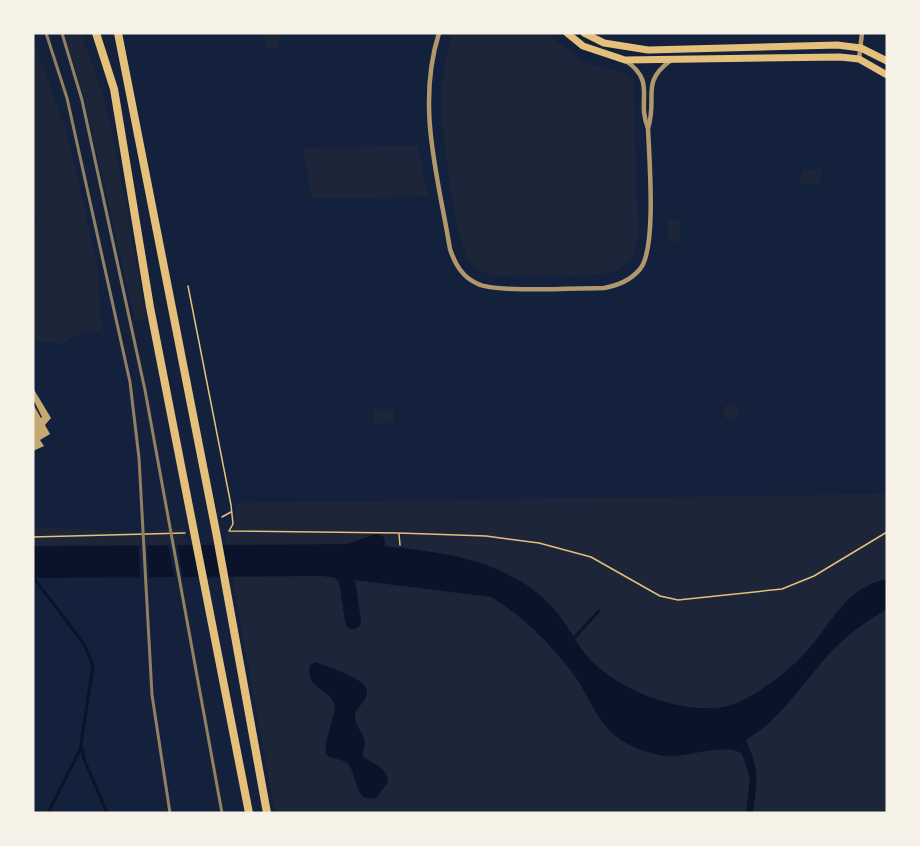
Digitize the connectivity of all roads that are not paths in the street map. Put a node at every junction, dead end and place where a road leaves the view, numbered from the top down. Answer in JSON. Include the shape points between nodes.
{"nodes":[{"id":1,"x":96,"y":33,"type":"edge"},
{"id":2,"x":118,"y":33,"type":"edge"},
{"id":3,"x":440,"y":33,"type":"edge"},
{"id":4,"x":567,"y":33,"type":"edge"},
{"id":5,"x":585,"y":33,"type":"edge"},
{"id":6,"x":862,"y":33,"type":"edge"},
{"id":7,"x":861,"y":48,"type":"junction"},
{"id":8,"x":859,"y":59,"type":"junction"},
{"id":9,"x":625,"y":60,"type":"junction"},
{"id":10,"x":670,"y":61,"type":"junction"},
{"id":11,"x":887,"y":61,"type":"edge"},
{"id":12,"x":887,"y":75,"type":"edge"},
{"id":13,"x":648,"y":128,"type":"junction"},
{"id":14,"x":249,"y":813,"type":"edge"},
{"id":15,"x":267,"y":813,"type":"edge"}],
"edges":[{"from":1,"to":14,"type":"main road","via":[[114,90],[150,307]]},
{"from":2,"to":15,"type":"main road"},
{"from":3,"to":13,"type":"street","via":[[428,89],[431,144],[450,249],[456,266],[479,285],[604,288],[633,276],[649,249]]},
{"from":4,"to":9,"type":"main road","via":[[583,46]]},
{"from":5,"to":7,"type":"main road","via":[[604,43],[648,50],[837,45]]},
{"from":6,"to":7,"type":"street"},
{"from":7,"to":8,"type":"street"},
{"from":7,"to":11,"type":"main road"},
{"from":8,"to":10,"type":"main road"},
{"from":8,"to":12,"type":"main road"},
{"from":9,"to":10,"type":"main road"},
{"from":9,"to":13,"type":"street","via":[[637,68],[645,81],[644,118]]},
{"from":10,"to":13,"type":"street","via":[[652,80]]}]}
